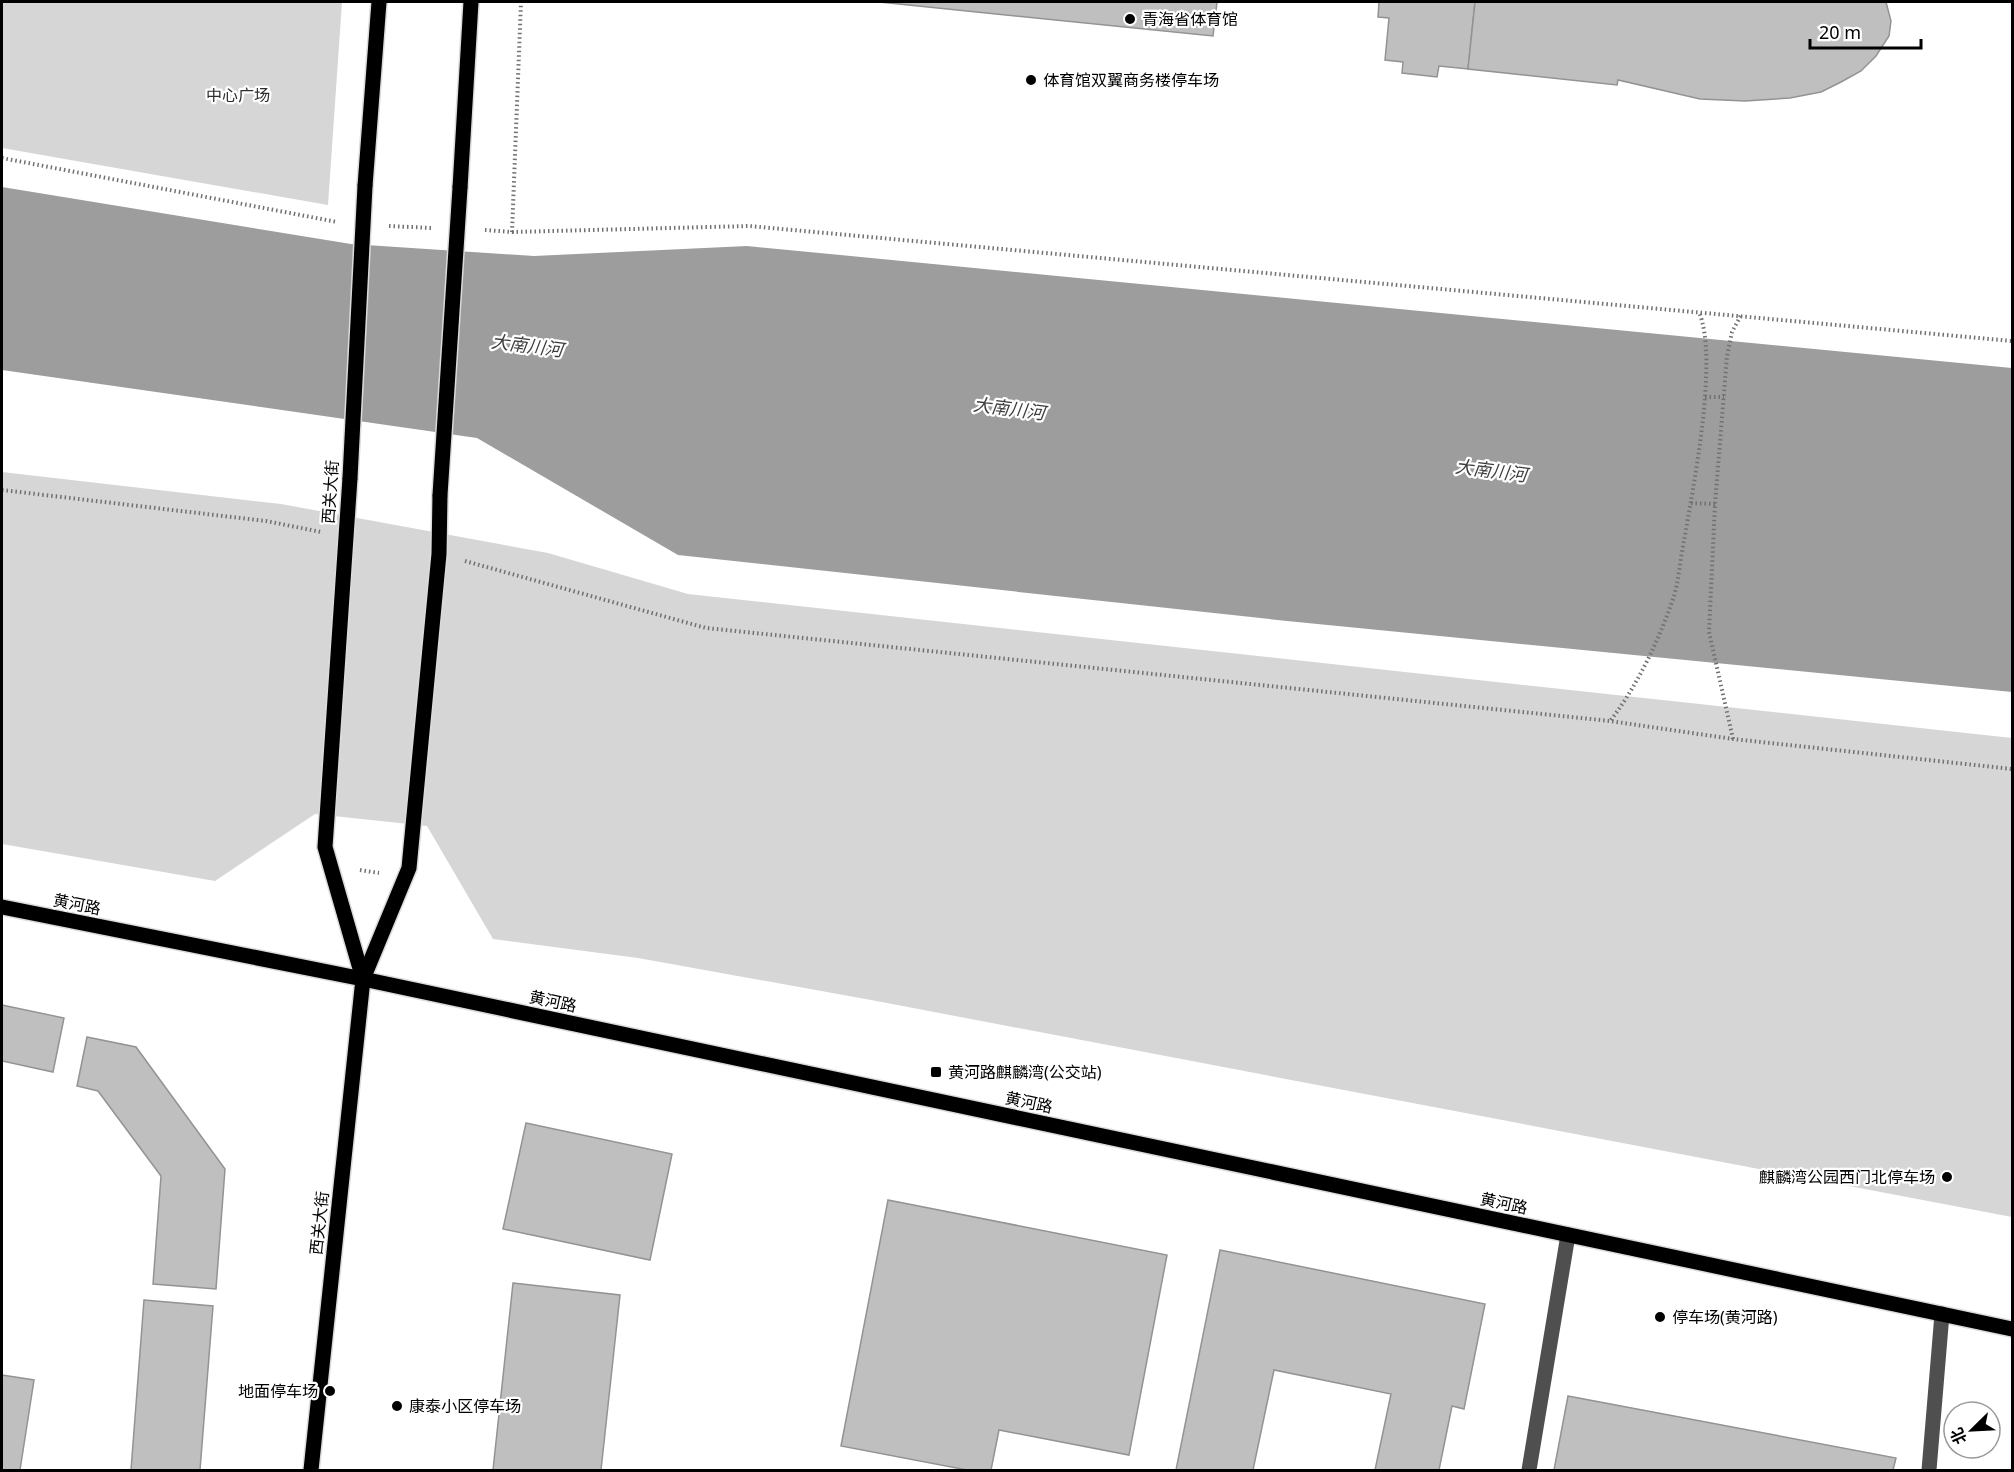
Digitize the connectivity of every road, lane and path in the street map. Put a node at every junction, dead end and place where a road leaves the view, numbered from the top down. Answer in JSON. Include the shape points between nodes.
{"nodes":[{"id":1,"x":379,"y":2,"type":"edge"},
{"id":2,"x":471,"y":2,"type":"edge"},
{"id":3,"x":512,"y":232,"type":"dead end"},
{"id":4,"x":1698,"y":311,"type":"junction"},
{"id":5,"x":1741,"y":315,"type":"junction"},
{"id":6,"x":2013,"y":341,"type":"edge"},
{"id":7,"x":1724,"y":397,"type":"junction"},
{"id":8,"x":1705,"y":398,"type":"junction"},
{"id":9,"x":2,"y":490,"type":"edge"},
{"id":10,"x":1691,"y":503,"type":"junction"},
{"id":11,"x":1715,"y":504,"type":"junction"},
{"id":12,"x":345,"y":537,"type":"junction"},
{"id":13,"x":439,"y":554,"type":"junction"},
{"id":14,"x":1610,"y":720,"type":"junction"},
{"id":15,"x":1733,"y":739,"type":"junction"},
{"id":16,"x":2013,"y":769,"type":"edge"},
{"id":17,"x":330,"y":864,"type":"junction"},
{"id":18,"x":405,"y":878,"type":"junction"},
{"id":19,"x":2,"y":907,"type":"edge"},
{"id":20,"x":363,"y":979,"type":"junction"},
{"id":21,"x":1568,"y":1235,"type":"junction"},
{"id":22,"x":1942,"y":1314,"type":"junction"},
{"id":23,"x":2013,"y":1329,"type":"edge"},
{"id":24,"x":311,"y":1470,"type":"edge"},
{"id":25,"x":1529,"y":1470,"type":"edge"},
{"id":26,"x":1929,"y":1470,"type":"edge"}],
"edges":[{"from":1,"to":12,"type":"main road","name":"西关大街","bridge":true},
{"from":2,"to":13,"type":"main road","name":"西关大街","bridge":true},
{"from":3,"to":4,"type":"path","via":[[749,226]]},
{"from":4,"to":5,"type":"path"},
{"from":4,"to":8,"type":"path","via":[[1707,359]]},
{"from":5,"to":6,"type":"path"},
{"from":5,"to":7,"type":"path","via":[[1732,332]]},
{"from":7,"to":8,"type":"path"},
{"from":7,"to":11,"type":"path"},
{"from":8,"to":10,"type":"path"},
{"from":9,"to":12,"type":"path","via":[[266,521]]},
{"from":10,"to":11,"type":"path"},
{"from":10,"to":14,"type":"path","via":[[1674,598],[1634,689]]},
{"from":11,"to":15,"type":"path","via":[[1709,632]]},
{"from":12,"to":17,"type":"main road","name":"西关大街","via":[[325,848]]},
{"from":13,"to":14,"type":"path","via":[[706,628]]},
{"from":13,"to":18,"type":"main road","name":"西关大街"},
{"from":14,"to":15,"type":"path"},
{"from":15,"to":16,"type":"path"},
{"from":17,"to":18,"type":"path"},
{"from":17,"to":20,"type":"main road","name":"西关大街"},
{"from":18,"to":20,"type":"main road","name":"西关大街"},
{"from":19,"to":20,"type":"main road","name":"黄河路"},
{"from":20,"to":21,"type":"main road","name":"黄河路"},
{"from":20,"to":24,"type":"main road","name":"西关大街"},
{"from":21,"to":22,"type":"main road","name":"黄河路"},
{"from":21,"to":25,"type":"street"},
{"from":22,"to":23,"type":"main road","name":"黄河路"},
{"from":22,"to":26,"type":"street"}]}
